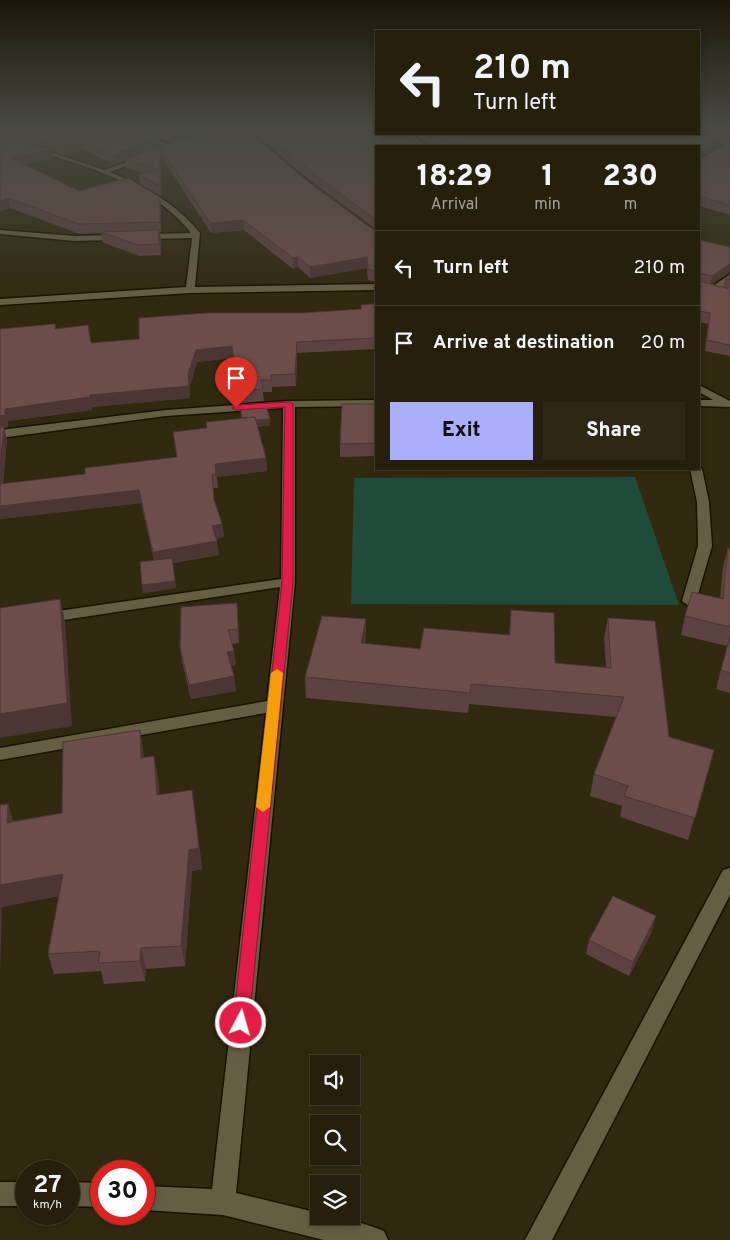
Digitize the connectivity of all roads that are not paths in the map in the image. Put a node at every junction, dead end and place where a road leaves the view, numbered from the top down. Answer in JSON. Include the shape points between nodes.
{"nodes":[{"id":1,"x":128,"y":184,"type":"edge"},
{"id":2,"x":0,"y":232,"type":"edge"},
{"id":3,"x":197,"y":235,"type":"junction"},
{"id":4,"x":730,"y":277,"type":"edge"},
{"id":5,"x":375,"y":287,"type":"edge"},
{"id":6,"x":700,"y":288,"type":"edge"},
{"id":7,"x":190,"y":290,"type":"junction"},
{"id":8,"x":0,"y":302,"type":"edge"},
{"id":9,"x":700,"y":389,"type":"edge"},
{"id":10,"x":375,"y":403,"type":"edge"},
{"id":11,"x":700,"y":403,"type":"edge"},
{"id":12,"x":289,"y":404,"type":"junction"},
{"id":13,"x":729,"y":404,"type":"edge"},
{"id":14,"x":0,"y":434,"type":"edge"},
{"id":15,"x":696,"y":470,"type":"edge"},
{"id":16,"x":288,"y":582,"type":"junction"},
{"id":17,"x":689,"y":601,"type":"edge"},
{"id":18,"x":29,"y":620,"type":"edge"},
{"id":19,"x":273,"y":706,"type":"junction"},
{"id":20,"x":0,"y":754,"type":"edge"},
{"id":21,"x":730,"y":876,"type":"edge"},
{"id":22,"x":0,"y":1194,"type":"edge"},
{"id":23,"x":15,"y":1194,"type":"edge"},
{"id":24,"x":155,"y":1199,"type":"edge"},
{"id":25,"x":223,"y":1202,"type":"junction"},
{"id":26,"x":375,"y":1240,"type":"edge"},
{"id":27,"x":538,"y":1240,"type":"edge"}],
"edges":[{"from":1,"to":3,"type":"street","via":[[170,205],[191,224]]},
{"from":2,"to":3,"type":"street","via":[[88,240]]},
{"from":3,"to":7,"type":"street"},
{"from":4,"to":6,"type":"street","via":[[716,292]]},
{"from":5,"to":7,"type":"street"},
{"from":7,"to":8,"type":"street"},
{"from":9,"to":13,"type":"street"},
{"from":10,"to":12,"type":"street"},
{"from":11,"to":13,"type":"street"},
{"from":12,"to":14,"type":"street","via":[[166,413]]},
{"from":12,"to":16,"type":"street"},
{"from":15,"to":17,"type":"street","via":[[703,502],[705,546]]},
{"from":16,"to":18,"type":"street"},
{"from":16,"to":19,"type":"street"},
{"from":19,"to":20,"type":"street"},
{"from":19,"to":25,"type":"street"},
{"from":21,"to":27,"type":"street"},
{"from":22,"to":23,"type":"street"},
{"from":24,"to":25,"type":"street"},
{"from":25,"to":26,"type":"street"}]}
